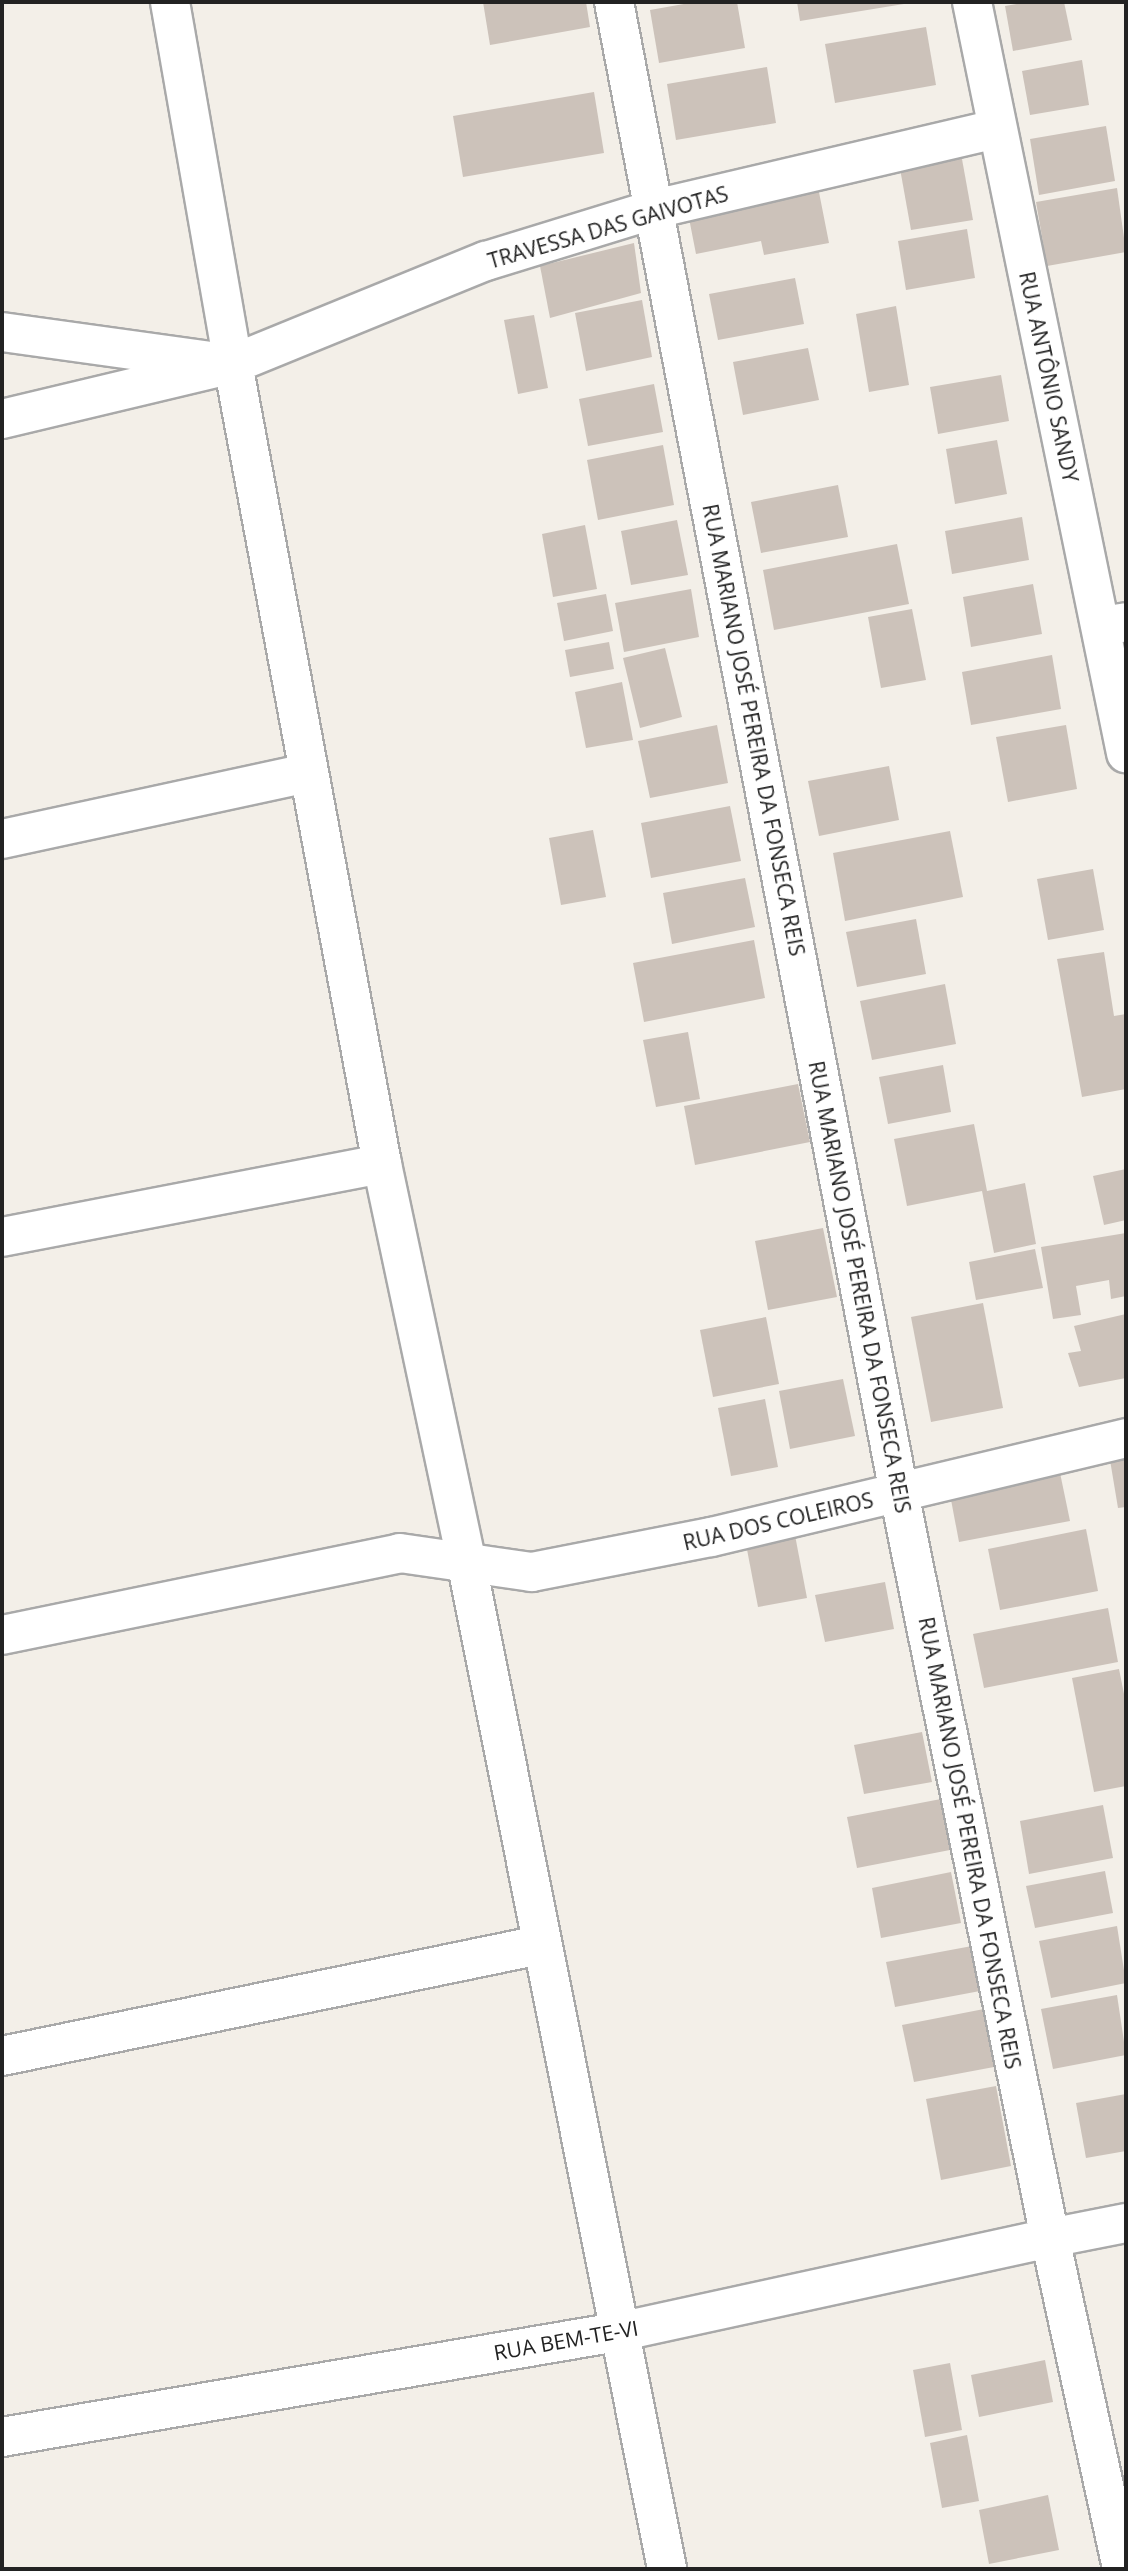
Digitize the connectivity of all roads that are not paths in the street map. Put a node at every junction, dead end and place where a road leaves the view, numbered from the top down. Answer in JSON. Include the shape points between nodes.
{"nodes":[{"id":1,"x":170,"y":2,"type":"edge"},
{"id":2,"x":614,"y":2,"type":"edge"},
{"id":3,"x":972,"y":2,"type":"edge"},
{"id":4,"x":996,"y":129,"type":"junction"},
{"id":5,"x":655,"y":209,"type":"junction"},
{"id":6,"x":2,"y":332,"type":"edge"},
{"id":7,"x":233,"y":364,"type":"junction"},
{"id":8,"x":2,"y":419,"type":"edge"},
{"id":9,"x":1114,"y":624,"type":"edge"},
{"id":10,"x":1126,"y":753,"type":"edge"},
{"id":11,"x":308,"y":773,"type":"junction"},
{"id":12,"x":2,"y":839,"type":"edge"},
{"id":13,"x":382,"y":1164,"type":"junction"},
{"id":14,"x":2,"y":1237,"type":"edge"},
{"id":15,"x":1126,"y":1438,"type":"edge"},
{"id":16,"x":899,"y":1493,"type":"junction"},
{"id":17,"x":467,"y":1565,"type":"junction"},
{"id":18,"x":2,"y":1635,"type":"edge"},
{"id":19,"x":540,"y":1945,"type":"junction"},
{"id":20,"x":2,"y":2056,"type":"edge"},
{"id":21,"x":1126,"y":2223,"type":"edge"},
{"id":22,"x":1050,"y":2238,"type":"junction"},
{"id":23,"x":622,"y":2330,"type":"junction"},
{"id":24,"x":2,"y":2437,"type":"edge"},
{"id":25,"x":667,"y":2569,"type":"edge"},
{"id":26,"x":1122,"y":2569,"type":"edge"}],
"edges":[{"from":1,"to":7,"type":"street"},
{"from":2,"to":5,"type":"street","name":"RUA MARIANO JOSÉ PEREIRA DA FONSECA REIS"},
{"from":3,"to":4,"type":"street","name":"RUA ANTÔNIO SANDY"},
{"from":4,"to":5,"type":"street","name":"TRAVESSA DAS GAIVOTAS"},
{"from":4,"to":9,"type":"street","name":"RUA ANTÔNIO SANDY"},
{"from":5,"to":7,"type":"street","name":"TRAVESSA DAS GAIVOTAS","via":[[486,261]]},
{"from":5,"to":16,"type":"street","name":"RUA MARIANO JOSÉ PEREIRA DA FONSECA REIS"},
{"from":6,"to":7,"type":"street"},
{"from":7,"to":8,"type":"street","name":"TRAVESSA DAS GAIVOTAS"},
{"from":7,"to":11,"type":"street"},
{"from":9,"to":10,"type":"street","name":"RUA ANTÔNIO SANDY"},
{"from":11,"to":12,"type":"street"},
{"from":11,"to":13,"type":"street"},
{"from":13,"to":14,"type":"street"},
{"from":13,"to":17,"type":"street"},
{"from":15,"to":16,"type":"street","name":"RUA DOS COLEIROS"},
{"from":16,"to":17,"type":"street","name":"RUA DOS COLEIROS","via":[[532,1572]]},
{"from":16,"to":22,"type":"street","name":"RUA MARIANO JOSÉ PEREIRA DA FONSECA REIS"},
{"from":17,"to":18,"type":"street","name":"RUA DOS COLEIROS","via":[[400,1553]]},
{"from":17,"to":19,"type":"street"},
{"from":19,"to":20,"type":"street"},
{"from":19,"to":23,"type":"street"},
{"from":21,"to":22,"type":"street","name":"RUA BEM-TE-VI"},
{"from":22,"to":23,"type":"street","name":"RUA BEM-TE-VI"},
{"from":22,"to":26,"type":"street","name":"RUA MARIANO JOSÉ PEREIRA DA FONSECA REIS"},
{"from":23,"to":24,"type":"street","name":"RUA BEM-TE-VI"},
{"from":23,"to":25,"type":"street"}]}
